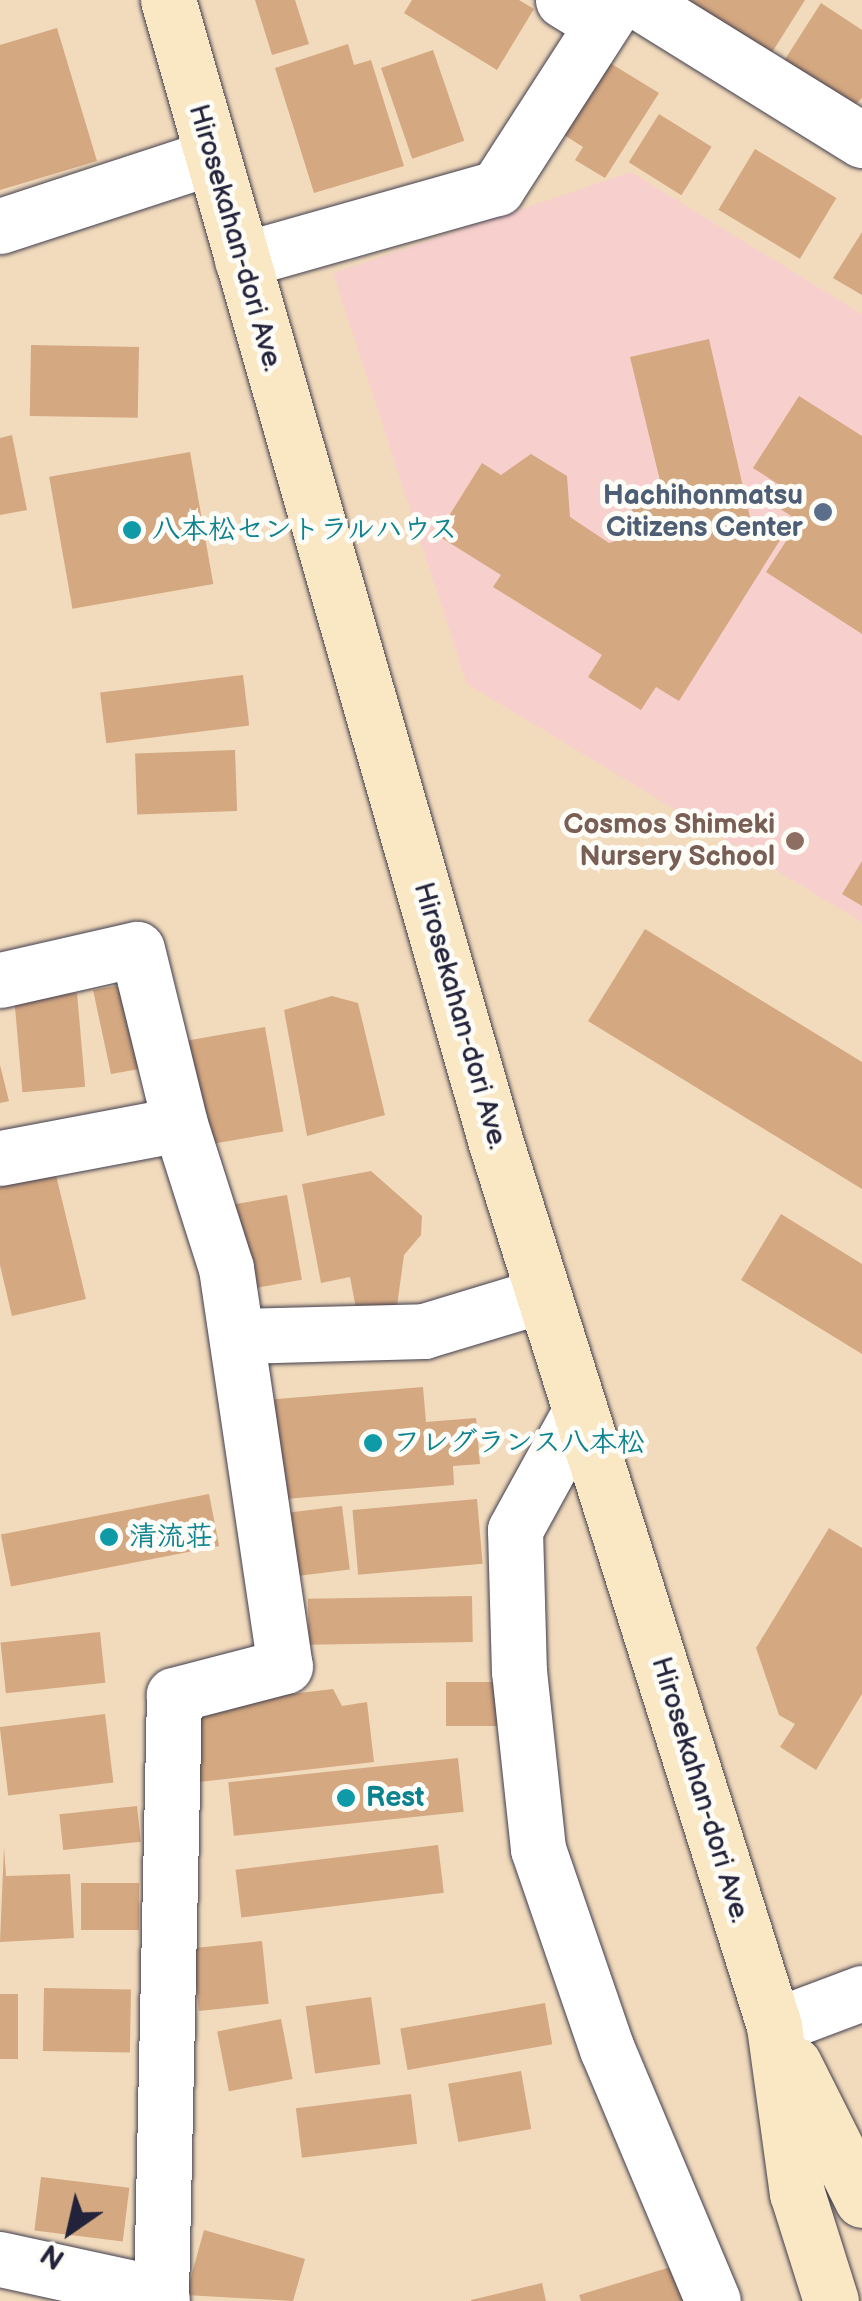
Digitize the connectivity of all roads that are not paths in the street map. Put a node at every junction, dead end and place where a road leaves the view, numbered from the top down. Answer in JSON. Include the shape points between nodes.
{"nodes":[{"id":1,"x":168,"y":0,"type":"edge"},
{"id":2,"x":605,"y":6,"type":"edge"},
{"id":3,"x":862,"y":140,"type":"edge"},
{"id":4,"x":211,"y":156,"type":"junction"},
{"id":5,"x":0,"y":226,"type":"edge"},
{"id":6,"x":242,"y":260,"type":"junction"},
{"id":7,"x":0,"y":980,"type":"edge"},
{"id":8,"x":180,"y":1124,"type":"junction"},
{"id":9,"x":0,"y":1158,"type":"edge"},
{"id":10,"x":543,"y":1295,"type":"junction"},
{"id":11,"x":238,"y":1336,"type":"junction"},
{"id":12,"x":577,"y":1417,"type":"junction"},
{"id":13,"x":862,"y":1994,"type":"edge"},
{"id":14,"x":774,"y":2026,"type":"junction"},
{"id":15,"x":862,"y":2200,"type":"edge"},
{"id":16,"x":0,"y":2259,"type":"edge"},
{"id":17,"x":162,"y":2298,"type":"edge"},
{"id":18,"x":713,"y":2301,"type":"edge"},
{"id":19,"x":831,"y":2301,"type":"edge"}],
"edges":[{"from":1,"to":4,"type":"street","name":"Hirosekahan-dori Ave."},
{"from":2,"to":3,"type":"street"},
{"from":2,"to":6,"type":"street","via":[[498,188]]},
{"from":4,"to":5,"type":"street"},
{"from":4,"to":6,"type":"street","name":"Hirosekahan-dori Ave."},
{"from":6,"to":10,"type":"street","name":"Hirosekahan-dori Ave."},
{"from":7,"to":8,"type":"street","via":[[137,949]]},
{"from":8,"to":9,"type":"street"},
{"from":8,"to":11,"type":"street","via":[[226,1268]]},
{"from":10,"to":11,"type":"street","via":[[424,1331]]},
{"from":10,"to":12,"type":"street","name":"Hirosekahan-dori Ave."},
{"from":11,"to":17,"type":"street","via":[[286,1666],[174,1695]]},
{"from":12,"to":14,"type":"street","name":"Hirosekahan-dori Ave."},
{"from":12,"to":18,"type":"street","via":[[516,1530],[519,1671],[538,1849],[607,2049]]},
{"from":13,"to":14,"type":"street"},
{"from":14,"to":15,"type":"street","name":"Hirosekahan-dori Ave."},
{"from":14,"to":19,"type":"street","name":"Hirosekahan-dori Ave.","via":[[797,2193]]},
{"from":16,"to":17,"type":"street"}]}
